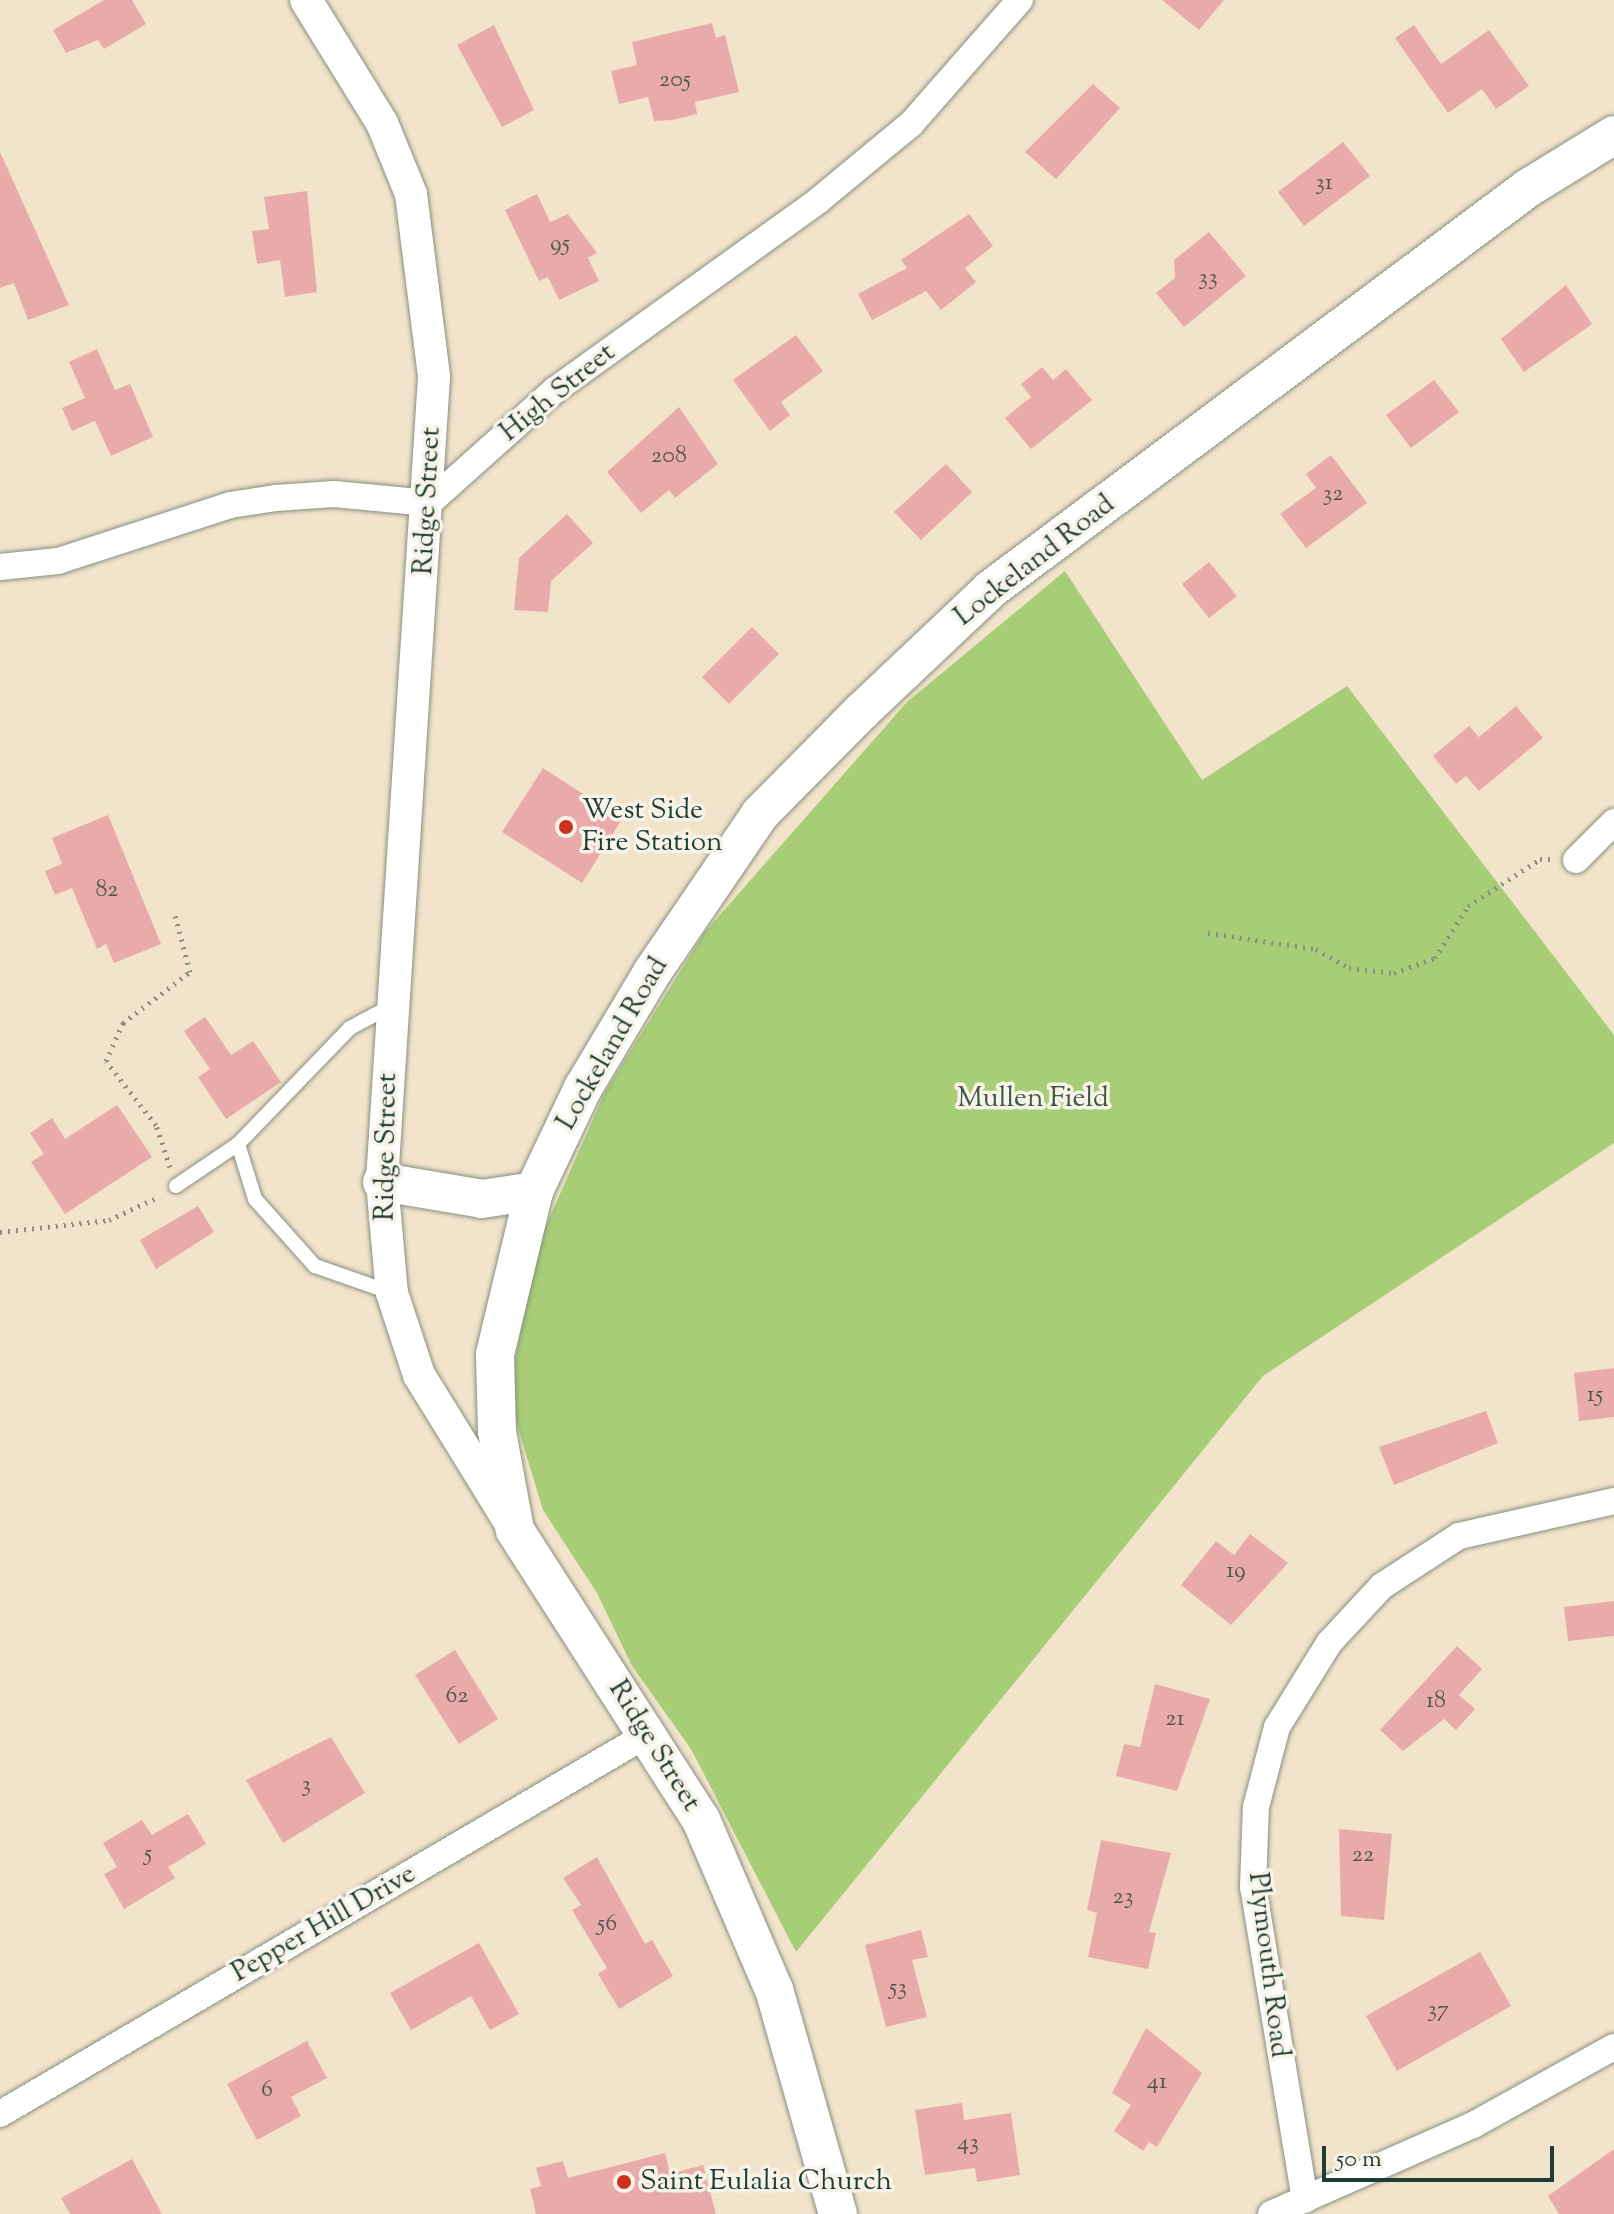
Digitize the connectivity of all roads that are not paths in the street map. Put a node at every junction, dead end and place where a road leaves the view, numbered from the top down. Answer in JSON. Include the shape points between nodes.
{"nodes":[{"id":1,"x":306,"y":0,"type":"edge"},
{"id":2,"x":1020,"y":0,"type":"edge"},
{"id":3,"x":1614,"y":135,"type":"edge"},
{"id":4,"x":429,"y":503,"type":"junction"},
{"id":5,"x":10,"y":567,"type":"edge"},
{"id":6,"x":1614,"y":822,"type":"edge"},
{"id":7,"x":1576,"y":860,"type":"road end"},
{"id":8,"x":393,"y":1004,"type":"junction"},
{"id":9,"x":238,"y":1144,"type":"junction"},
{"id":10,"x":382,"y":1182,"type":"junction"},
{"id":11,"x":176,"y":1186,"type":"road end"},
{"id":12,"x":534,"y":1191,"type":"junction"},
{"id":13,"x":392,"y":1293,"type":"junction"},
{"id":14,"x":1614,"y":1501,"type":"edge"},
{"id":15,"x":515,"y":1530,"type":"junction"},
{"id":16,"x":648,"y":1734,"type":"junction"},
{"id":17,"x":1614,"y":2047,"type":"edge"},
{"id":18,"x":0,"y":2114,"type":"edge"},
{"id":19,"x":1305,"y":2200,"type":"junction"},
{"id":20,"x":838,"y":2214,"type":"edge"},
{"id":21,"x":1271,"y":2214,"type":"edge"}],
"edges":[{"from":1,"to":4,"type":"street","name":"Ridge Street","via":[[382,123],[411,194],[434,377]]},
{"from":2,"to":4,"type":"street","name":"High Street","via":[[911,124],[819,200],[555,390]]},
{"from":3,"to":12,"type":"main road","name":"Lockeland Road","via":[[1528,188],[991,589],[861,712],[760,814],[671,944],[583,1088]]},
{"from":4,"to":5,"type":"street","via":[[334,494],[230,505]]},
{"from":4,"to":8,"type":"street","name":"Ridge Street"},
{"from":6,"to":7,"type":"street"},
{"from":8,"to":9,"type":"lane","via":[[337,1040]]},
{"from":8,"to":10,"type":"street","name":"Ridge Street"},
{"from":9,"to":11,"type":"lane"},
{"from":9,"to":13,"type":"lane","via":[[255,1199],[315,1266]]},
{"from":10,"to":12,"type":"main road","via":[[482,1199]]},
{"from":10,"to":13,"type":"street","name":"Ridge Street"},
{"from":12,"to":15,"type":"main road","name":"Lockeland Road","via":[[495,1354],[497,1432]]},
{"from":13,"to":15,"type":"street","name":"Ridge Street","via":[[419,1375]]},
{"from":14,"to":19,"type":"street","name":"Plymouth Road","via":[[1459,1536],[1382,1586],[1329,1643],[1277,1727],[1256,1807],[1253,1887]]},
{"from":15,"to":16,"type":"main road","name":"Ridge Street"},
{"from":16,"to":18,"type":"street","name":"Pepper Hill Drive"},
{"from":16,"to":20,"type":"main road","name":"Ridge Street","via":[[701,1820],[774,1990]]},
{"from":17,"to":19,"type":"street","via":[[1473,2125]]},
{"from":19,"to":21,"type":"street"}]}
